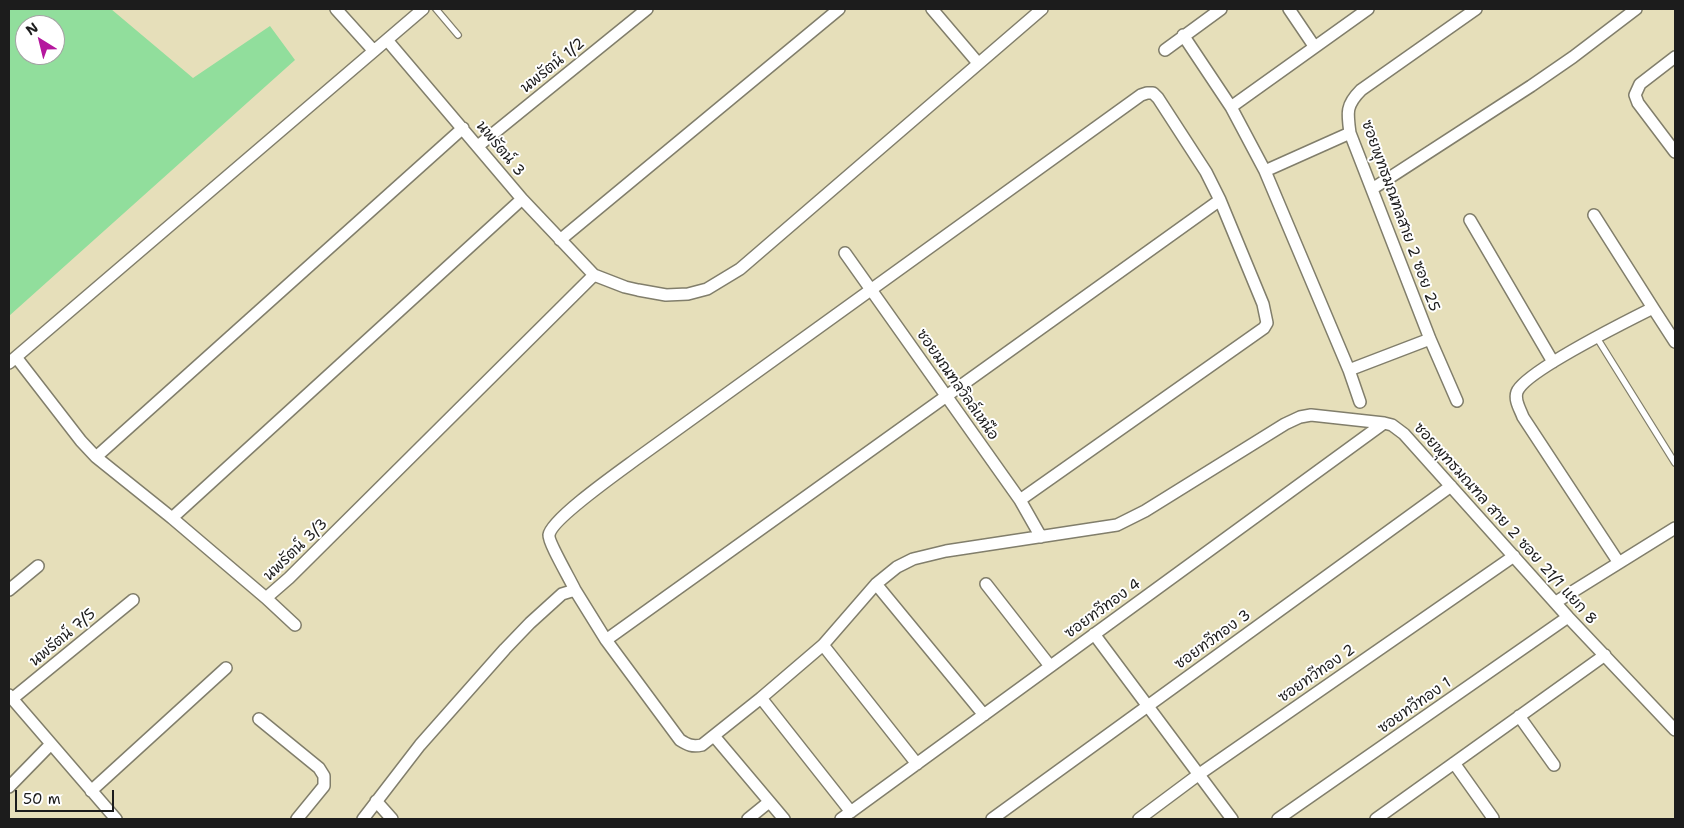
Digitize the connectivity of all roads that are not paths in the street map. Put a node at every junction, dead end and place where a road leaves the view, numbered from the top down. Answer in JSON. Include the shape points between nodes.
{"nodes":[{"id":1,"x":336,"y":9,"type":"edge"},
{"id":2,"x":423,"y":9,"type":"edge"},
{"id":3,"x":436,"y":9,"type":"edge"},
{"id":4,"x":647,"y":9,"type":"edge"},
{"id":5,"x":838,"y":9,"type":"edge"},
{"id":6,"x":932,"y":9,"type":"edge"},
{"id":7,"x":1042,"y":9,"type":"edge"},
{"id":8,"x":1221,"y":9,"type":"edge"},
{"id":9,"x":1289,"y":9,"type":"edge"},
{"id":10,"x":1368,"y":9,"type":"edge"},
{"id":11,"x":1476,"y":9,"type":"edge"},
{"id":12,"x":1636,"y":9,"type":"edge"},
{"id":13,"x":458,"y":35,"type":"dead end"},
{"id":14,"x":1183,"y":35,"type":"junction"},
{"id":15,"x":387,"y":40,"type":"junction"},
{"id":16,"x":1314,"y":46,"type":"junction"},
{"id":17,"x":373,"y":50,"type":"junction"},
{"id":18,"x":1164,"y":50,"type":"dead end"},
{"id":19,"x":1675,"y":57,"type":"edge"},
{"id":20,"x":978,"y":63,"type":"junction"},
{"id":21,"x":1231,"y":107,"type":"junction"},
{"id":22,"x":463,"y":128,"type":"junction"},
{"id":23,"x":1350,"y":132,"type":"junction"},
{"id":24,"x":478,"y":146,"type":"junction"},
{"id":25,"x":1675,"y":152,"type":"edge"},
{"id":26,"x":1265,"y":171,"type":"junction"},
{"id":27,"x":1372,"y":188,"type":"junction"},
{"id":28,"x":522,"y":199,"type":"junction"},
{"id":29,"x":1220,"y":200,"type":"junction"},
{"id":30,"x":1594,"y":215,"type":"dead end"},
{"id":31,"x":1470,"y":220,"type":"dead end"},
{"id":32,"x":560,"y":240,"type":"junction"},
{"id":33,"x":845,"y":253,"type":"dead end"},
{"id":34,"x":594,"y":275,"type":"junction"},
{"id":35,"x":871,"y":290,"type":"junction"},
{"id":36,"x":1653,"y":308,"type":"junction"},
{"id":37,"x":1597,"y":338,"type":"junction"},
{"id":38,"x":1430,"y":339,"type":"junction"},
{"id":39,"x":1675,"y":342,"type":"edge"},
{"id":40,"x":12,"y":360,"type":"edge"},
{"id":41,"x":1553,"y":362,"type":"junction"},
{"id":42,"x":1349,"y":370,"type":"junction"},
{"id":43,"x":947,"y":397,"type":"junction"},
{"id":44,"x":1457,"y":401,"type":"dead end"},
{"id":45,"x":1360,"y":402,"type":"dead end"},
{"id":46,"x":1384,"y":422,"type":"junction"},
{"id":47,"x":96,"y":457,"type":"junction"},
{"id":48,"x":1675,"y":463,"type":"edge"},
{"id":49,"x":1451,"y":486,"type":"junction"},
{"id":50,"x":1020,"y":500,"type":"junction"},
{"id":51,"x":172,"y":518,"type":"junction"},
{"id":52,"x":1675,"y":528,"type":"edge"},
{"id":53,"x":1041,"y":538,"type":"junction"},
{"id":54,"x":1514,"y":556,"type":"junction"},
{"id":55,"x":1619,"y":563,"type":"junction"},
{"id":56,"x":38,"y":566,"type":"dead end"},
{"id":57,"x":876,"y":584,"type":"junction"},
{"id":58,"x":986,"y":584,"type":"dead end"},
{"id":59,"x":9,"y":590,"type":"edge"},
{"id":60,"x":575,"y":590,"type":"junction"},
{"id":61,"x":266,"y":598,"type":"junction"},
{"id":62,"x":133,"y":600,"type":"dead end"},
{"id":63,"x":1556,"y":602,"type":"junction"},
{"id":64,"x":1568,"y":617,"type":"junction"},
{"id":65,"x":295,"y":625,"type":"dead end"},
{"id":66,"x":1094,"y":634,"type":"junction"},
{"id":67,"x":606,"y":640,"type":"junction"},
{"id":68,"x":823,"y":645,"type":"junction"},
{"id":69,"x":1605,"y":655,"type":"junction"},
{"id":70,"x":1050,"y":666,"type":"junction"},
{"id":71,"x":226,"y":668,"type":"dead end"},
{"id":72,"x":10,"y":697,"type":"edge"},
{"id":73,"x":761,"y":698,"type":"junction"},
{"id":74,"x":1148,"y":706,"type":"junction"},
{"id":75,"x":984,"y":715,"type":"junction"},
{"id":76,"x":1519,"y":716,"type":"junction"},
{"id":77,"x":259,"y":719,"type":"dead end"},
{"id":78,"x":1675,"y":730,"type":"edge"},
{"id":79,"x":714,"y":736,"type":"junction"},
{"id":80,"x":50,"y":745,"type":"junction"},
{"id":81,"x":1454,"y":763,"type":"junction"},
{"id":82,"x":917,"y":764,"type":"junction"},
{"id":83,"x":1554,"y":765,"type":"dead end"},
{"id":84,"x":1198,"y":774,"type":"junction"},
{"id":85,"x":9,"y":787,"type":"edge"},
{"id":86,"x":91,"y":791,"type":"junction"},
{"id":87,"x":376,"y":801,"type":"junction"},
{"id":88,"x":769,"y":802,"type":"junction"},
{"id":89,"x":850,"y":812,"type":"junction"},
{"id":90,"x":1389,"y":816,"type":"edge"},
{"id":91,"x":1493,"y":818,"type":"edge"},
{"id":92,"x":116,"y":819,"type":"edge"},
{"id":93,"x":297,"y":819,"type":"edge"},
{"id":94,"x":363,"y":819,"type":"edge"},
{"id":95,"x":392,"y":819,"type":"edge"},
{"id":96,"x":748,"y":819,"type":"edge"},
{"id":97,"x":784,"y":819,"type":"edge"},
{"id":98,"x":840,"y":819,"type":"edge"},
{"id":99,"x":992,"y":819,"type":"edge"},
{"id":100,"x":1138,"y":819,"type":"edge"},
{"id":101,"x":1232,"y":819,"type":"edge"},
{"id":102,"x":1278,"y":819,"type":"edge"},
{"id":103,"x":1376,"y":819,"type":"edge"}],
"edges":[{"from":1,"to":17,"type":"street"},
{"from":2,"to":15,"type":"street"},
{"from":3,"to":13,"type":"lane"},
{"from":4,"to":24,"type":"street","name":"นพรัตน์ 1/2"},
{"from":5,"to":32,"type":"street"},
{"from":6,"to":20,"type":"street"},
{"from":7,"to":20,"type":"street"},
{"from":8,"to":14,"type":"street"},
{"from":9,"to":16,"type":"street"},
{"from":10,"to":16,"type":"street"},
{"from":11,"to":23,"type":"street","name":"ซอยพุทธมณฑลสาย 2 ซอย 25","via":[[1361,90],[1351,100],[1347,112]]},
{"from":12,"to":27,"type":"street","via":[[1531,86]]},
{"from":14,"to":18,"type":"street"},
{"from":14,"to":21,"type":"street"},
{"from":15,"to":17,"type":"street"},
{"from":15,"to":22,"type":"street","name":"นพรัตน์ 3"},
{"from":16,"to":21,"type":"street"},
{"from":17,"to":40,"type":"street"},
{"from":19,"to":25,"type":"street","via":[[1640,84],[1635,94],[1638,103]]},
{"from":20,"to":34,"type":"street","via":[[740,269],[707,289],[688,294],[666,294],[625,287]]},
{"from":21,"to":26,"type":"street"},
{"from":22,"to":24,"type":"street","name":"นพรัตน์ 3"},
{"from":22,"to":47,"type":"street"},
{"from":23,"to":26,"type":"street"},
{"from":23,"to":27,"type":"street","name":"ซอยพุทธมณฑลสาย 2 ซอย 25"},
{"from":24,"to":28,"type":"street","name":"นพรัตน์ 3"},
{"from":26,"to":42,"type":"street"},
{"from":27,"to":38,"type":"street","name":"ซอยพุทธมณฑลสาย 2 ซอย 25"},
{"from":28,"to":32,"type":"street","name":"นพรัตน์ 3"},
{"from":28,"to":51,"type":"street"},
{"from":29,"to":35,"type":"street","via":[[1163,104],[1153,93],[1147,92]]},
{"from":29,"to":43,"type":"street"},
{"from":29,"to":50,"type":"street","via":[[1262,304],[1267,323],[1264,328]]},
{"from":30,"to":36,"type":"street"},
{"from":31,"to":41,"type":"street"},
{"from":32,"to":34,"type":"street","name":"นพรัตน์ 3"},
{"from":33,"to":35,"type":"street","name":"ซอยมณฑลวิลล์เหนือ"},
{"from":34,"to":61,"type":"street","name":"นพรัตน์ 3/3"},
{"from":35,"to":43,"type":"street","name":"ซอยมณฑลวิลล์เหนือ"},
{"from":35,"to":60,"type":"street","name":"ซอยพุทธมณฑล สาย 2 ซอย 21/1 แยก 8","via":[[639,458],[557,522],[549,539]]},
{"from":36,"to":37,"type":"street"},
{"from":36,"to":39,"type":"street"},
{"from":37,"to":41,"type":"street"},
{"from":37,"to":48,"type":"lane"},
{"from":38,"to":42,"type":"street"},
{"from":38,"to":44,"type":"street","name":"ซอยพุทธมณฑลสาย 2 ซอย 25"},
{"from":40,"to":47,"type":"street","name":"นพรัตน์ 3/3"},
{"from":41,"to":55,"type":"street","via":[[1522,384],[1516,392],[1517,404]]},
{"from":42,"to":45,"type":"street"},
{"from":43,"to":50,"type":"street","name":"ซอยมณฑลวิลล์เหนือ"},
{"from":43,"to":67,"type":"street"},
{"from":46,"to":49,"type":"street","name":"ซอยพุทธมณฑล สาย 2 ซอย 21/1 แยก 8","via":[[1404,434]]},
{"from":46,"to":53,"type":"street","name":"ซอยพุทธมณฑล สาย 2 ซอย 21/1 แยก 8","via":[[1311,415],[1300,417],[1131,519],[1117,525]]},
{"from":46,"to":66,"type":"street","name":"ซอยทวีทอง 4"},
{"from":47,"to":51,"type":"street","name":"นพรัตน์ 3/3"},
{"from":49,"to":54,"type":"street","name":"ซอยพุทธมณฑล สาย 2 ซอย 21/1 แยก 8"},
{"from":49,"to":74,"type":"street","name":"ซอยทวีทอง 3"},
{"from":50,"to":53,"type":"street","name":"ซอยมณฑลวิลล์เหนือ"},
{"from":51,"to":61,"type":"street","name":"นพรัตน์ 3/3"},
{"from":52,"to":55,"type":"street"},
{"from":53,"to":57,"type":"street","name":"ซอยพุทธมณฑล สาย 2 ซอย 21/1 แยก 8","via":[[946,551],[913,559]]},
{"from":54,"to":63,"type":"street","name":"ซอยพุทธมณฑล สาย 2 ซอย 21/1 แยก 8"},
{"from":54,"to":84,"type":"street","name":"ซอยทวีทอง 2"},
{"from":55,"to":63,"type":"street"},
{"from":56,"to":59,"type":"street"},
{"from":57,"to":68,"type":"street","name":"ซอยพุทธมณฑล สาย 2 ซอย 21/1 แยก 8"},
{"from":57,"to":75,"type":"street"},
{"from":58,"to":70,"type":"street"},
{"from":60,"to":67,"type":"street","name":"ซอยพุทธมณฑล สาย 2 ซอย 21/1 แยก 8"},
{"from":60,"to":87,"type":"street","via":[[562,594],[518,636],[420,745]]},
{"from":61,"to":65,"type":"street"},
{"from":62,"to":72,"type":"street","name":"นพรัตน์ 7/5"},
{"from":63,"to":64,"type":"street","name":"ซอยพุทธมณฑล สาย 2 ซอย 21/1 แยก 8"},
{"from":64,"to":69,"type":"street","name":"ซอยพุทธมณฑล สาย 2 ซอย 21/1 แยก 8"},
{"from":64,"to":102,"type":"street","name":"ซอยทวีทอง 1"},
{"from":66,"to":70,"type":"street","name":"ซอยทวีทอง 4"},
{"from":66,"to":74,"type":"street"},
{"from":67,"to":79,"type":"street","name":"ซอยพุทธมณฑล สาย 2 ซอย 21/1 แยก 8","via":[[680,740],[695,747]]},
{"from":68,"to":73,"type":"street","name":"ซอยพุทธมณฑล สาย 2 ซอย 21/1 แยก 8"},
{"from":68,"to":82,"type":"street"},
{"from":69,"to":76,"type":"street"},
{"from":69,"to":78,"type":"street","name":"ซอยพุทธมณฑล สาย 2 ซอย 21/1 แยก 8"},
{"from":70,"to":75,"type":"street","name":"ซอยทวีทอง 4"},
{"from":71,"to":86,"type":"street"},
{"from":72,"to":80,"type":"street"},
{"from":73,"to":79,"type":"street","name":"ซอยพุทธมณฑล สาย 2 ซอย 21/1 แยก 8"},
{"from":73,"to":89,"type":"street"},
{"from":74,"to":84,"type":"street"},
{"from":74,"to":99,"type":"street","name":"ซอยทวีทอง 3"},
{"from":75,"to":82,"type":"street","name":"ซอยทวีทอง 4"},
{"from":76,"to":81,"type":"street"},
{"from":76,"to":83,"type":"street"},
{"from":77,"to":93,"type":"street","via":[[319,768],[324,776],[324,786]]},
{"from":79,"to":88,"type":"street"},
{"from":80,"to":85,"type":"street"},
{"from":80,"to":86,"type":"street"},
{"from":81,"to":90,"type":"street"},
{"from":81,"to":91,"type":"street"},
{"from":82,"to":89,"type":"street","name":"ซอยทวีทอง 4"},
{"from":84,"to":100,"type":"street","name":"ซอยทวีทอง 2"},
{"from":84,"to":101,"type":"street"},
{"from":86,"to":92,"type":"street"},
{"from":87,"to":94,"type":"street"},
{"from":87,"to":95,"type":"street"},
{"from":88,"to":96,"type":"street"},
{"from":88,"to":97,"type":"street"},
{"from":89,"to":98,"type":"street","name":"ซอยทวีทอง 4"},
{"from":90,"to":103,"type":"street"}]}
